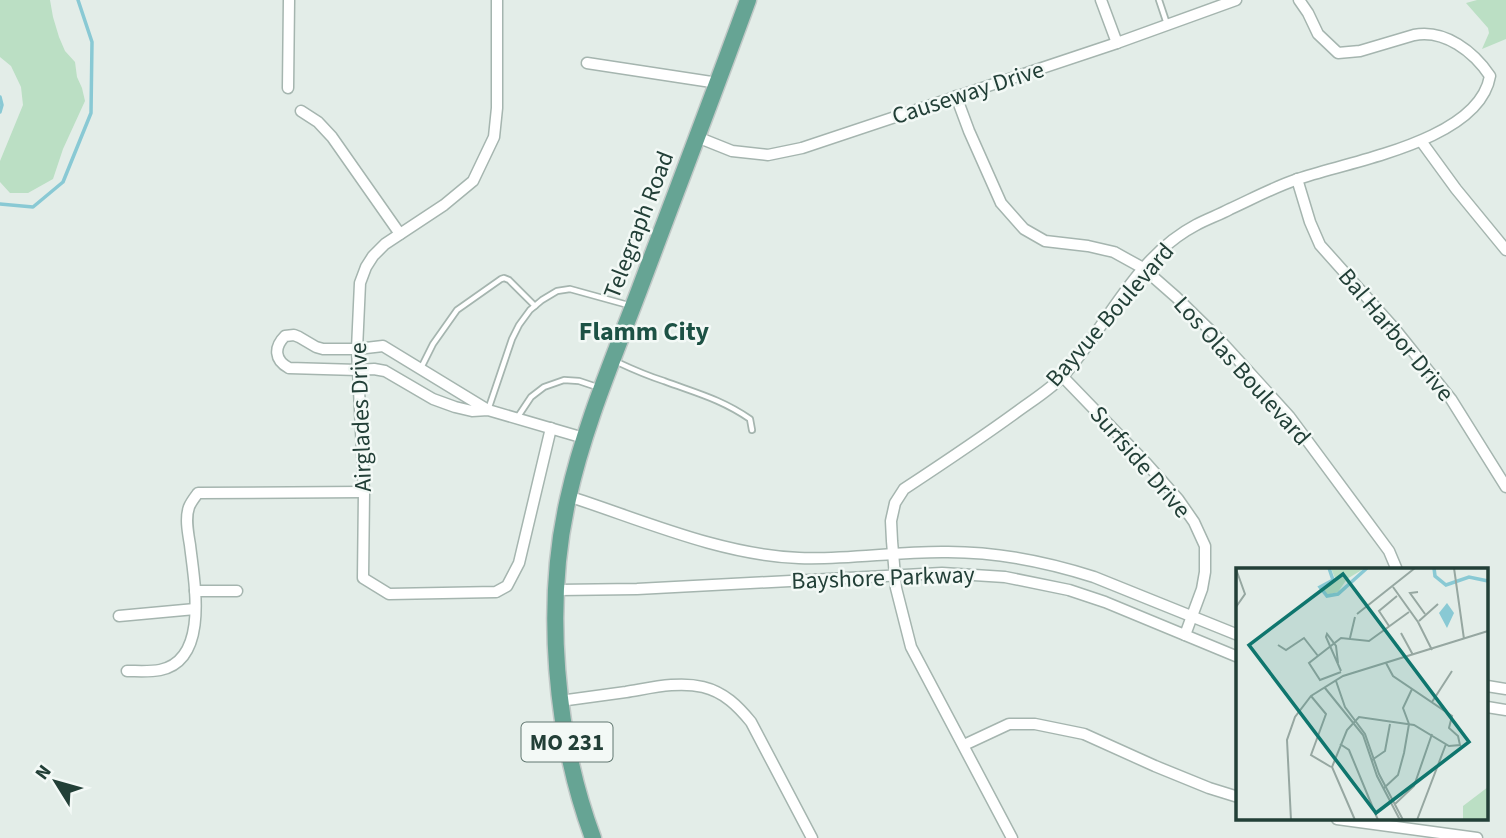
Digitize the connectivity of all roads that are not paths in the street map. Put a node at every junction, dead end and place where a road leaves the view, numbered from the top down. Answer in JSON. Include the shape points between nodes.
{"nodes":[{"id":1,"x":289,"y":0,"type":"edge"},
{"id":2,"x":497,"y":0,"type":"edge"},
{"id":3,"x":748,"y":0,"type":"edge"},
{"id":4,"x":1101,"y":0,"type":"edge"},
{"id":5,"x":1159,"y":0,"type":"edge"},
{"id":6,"x":1236,"y":0,"type":"edge"},
{"id":7,"x":1299,"y":0,"type":"edge"},
{"id":8,"x":1167,"y":25,"type":"junction"},
{"id":9,"x":1117,"y":43,"type":"junction"},
{"id":10,"x":587,"y":63,"type":"dead end"},
{"id":11,"x":718,"y":83,"type":"junction"},
{"id":12,"x":288,"y":88,"type":"dead end"},
{"id":13,"x":957,"y":96,"type":"junction"},
{"id":14,"x":301,"y":111,"type":"dead end"},
{"id":15,"x":696,"y":137,"type":"junction"},
{"id":16,"x":1421,"y":141,"type":"junction"},
{"id":17,"x":1297,"y":179,"type":"junction"},
{"id":18,"x":400,"y":234,"type":"junction"},
{"id":19,"x":1506,"y":250,"type":"edge"},
{"id":20,"x":1143,"y":268,"type":"junction"},
{"id":21,"x":534,"y":306,"type":"junction"},
{"id":22,"x":633,"y":307,"type":"junction"},
{"id":23,"x":357,"y":349,"type":"junction"},
{"id":24,"x":613,"y":361,"type":"junction"},
{"id":25,"x":421,"y":369,"type":"junction"},
{"id":26,"x":358,"y":370,"type":"junction"},
{"id":27,"x":1063,"y":377,"type":"junction"},
{"id":28,"x":602,"y":389,"type":"junction"},
{"id":29,"x":488,"y":411,"type":"junction"},
{"id":30,"x":517,"y":419,"type":"junction"},
{"id":31,"x":551,"y":428,"type":"junction"},
{"id":32,"x":752,"y":430,"type":"dead end"},
{"id":33,"x":584,"y":438,"type":"junction"},
{"id":34,"x":1506,"y":487,"type":"edge"},
{"id":35,"x":364,"y":492,"type":"junction"},
{"id":36,"x":568,"y":496,"type":"junction"},
{"id":37,"x":893,"y":554,"type":"junction"},
{"id":38,"x":1396,"y":568,"type":"edge"},
{"id":39,"x":894,"y":574,"type":"junction"},
{"id":40,"x":557,"y":590,"type":"junction"},
{"id":41,"x":195,"y":591,"type":"junction"},
{"id":42,"x":237,"y":591,"type":"dead end"},
{"id":43,"x":195,"y":609,"type":"junction"},
{"id":44,"x":1193,"y":615,"type":"junction"},
{"id":45,"x":119,"y":616,"type":"dead end"},
{"id":46,"x":1236,"y":634,"type":"edge"},
{"id":47,"x":1185,"y":635,"type":"junction"},
{"id":48,"x":1236,"y":656,"type":"edge"},
{"id":49,"x":127,"y":671,"type":"dead end"},
{"id":50,"x":1488,"y":685,"type":"edge"},
{"id":51,"x":1506,"y":689,"type":"edge"},
{"id":52,"x":560,"y":701,"type":"junction"},
{"id":53,"x":1488,"y":707,"type":"edge"},
{"id":54,"x":1506,"y":710,"type":"edge"},
{"id":55,"x":964,"y":746,"type":"junction"},
{"id":56,"x":1236,"y":796,"type":"edge"},
{"id":57,"x":1344,"y":820,"type":"edge"},
{"id":58,"x":593,"y":838,"type":"edge"},
{"id":59,"x":812,"y":838,"type":"edge"},
{"id":60,"x":1012,"y":838,"type":"edge"},
{"id":61,"x":1477,"y":838,"type":"edge"}],
"edges":[{"from":1,"to":12,"type":"street"},
{"from":2,"to":18,"type":"street","name":"Airglades Drive","via":[[494,137],[473,181]]},
{"from":3,"to":11,"type":"main road","name":"Telegraph Road","number":"MO 231"},
{"from":4,"to":9,"type":"street"},
{"from":5,"to":8,"type":"lane"},
{"from":6,"to":8,"type":"street","name":"Causeway Drive"},
{"from":7,"to":16,"type":"street","name":"Bayvue Boulevard","via":[[1318,34],[1338,53],[1422,33],[1445,37],[1481,62],[1490,76],[1477,104]]},
{"from":8,"to":9,"type":"street","name":"Causeway Drive"},
{"from":9,"to":13,"type":"street","name":"Causeway Drive"},
{"from":10,"to":11,"type":"street"},
{"from":11,"to":15,"type":"main road","name":"Telegraph Road","number":"MO 231"},
{"from":13,"to":15,"type":"street","name":"Causeway Drive","via":[[768,155],[732,151]]},
{"from":13,"to":20,"type":"street","name":"Los Olas Boulevard","via":[[1001,203],[1024,229],[1045,241],[1114,252]]},
{"from":14,"to":18,"type":"street","via":[[332,137]]},
{"from":15,"to":22,"type":"main road","name":"Telegraph Road","number":"MO 231"},
{"from":16,"to":17,"type":"street","name":"Bayvue Boulevard"},
{"from":16,"to":19,"type":"street"},
{"from":17,"to":20,"type":"street","name":"Bayvue Boulevard","via":[[1195,225]]},
{"from":17,"to":34,"type":"street","name":"Bal Harbor Drive","via":[[1320,245],[1451,400]]},
{"from":18,"to":23,"type":"street","name":"Airglades Drive","via":[[373,256],[360,283]]},
{"from":20,"to":27,"type":"street","name":"Bayvue Boulevard"},
{"from":20,"to":38,"type":"street","name":"Los Olas Boulevard","via":[[1219,339],[1289,416],[1389,551]]},
{"from":21,"to":22,"type":"lane","via":[[557,291],[570,289]]},
{"from":21,"to":25,"type":"lane","via":[[509,280],[501,279],[457,310]]},
{"from":21,"to":29,"type":"lane","via":[[512,339]]},
{"from":22,"to":24,"type":"main road","name":"Telegraph Road","number":"MO 231"},
{"from":23,"to":25,"type":"street","via":[[383,346]]},
{"from":23,"to":26,"type":"street","name":"Airglades Drive"},
{"from":23,"to":26,"type":"street","via":[[323,349],[294,335],[285,336],[276,352],[289,368]]},
{"from":24,"to":28,"type":"main road","name":"Telegraph Road","number":"MO 231"},
{"from":24,"to":32,"type":"lane","via":[[732,407],[750,419]]},
{"from":25,"to":29,"type":"street"},
{"from":26,"to":29,"type":"street","via":[[385,371],[433,399]]},
{"from":26,"to":35,"type":"street","name":"Airglades Drive"},
{"from":27,"to":37,"type":"street","name":"Bayvue Boulevard","via":[[904,489],[891,521]]},
{"from":27,"to":44,"type":"street","name":"Surfside Drive","via":[[1147,464],[1194,522],[1205,546],[1205,572]]},
{"from":28,"to":30,"type":"lane","via":[[564,380],[544,387]]},
{"from":28,"to":33,"type":"main road","name":"Telegraph Road","number":"MO 231"},
{"from":29,"to":30,"type":"street"},
{"from":30,"to":31,"type":"street"},
{"from":31,"to":33,"type":"street"},
{"from":31,"to":35,"type":"street","name":"Airglades Drive","via":[[519,563],[507,586],[496,592],[389,594],[363,578]]},
{"from":33,"to":36,"type":"main road","name":"Telegraph Road","number":"MO 231"},
{"from":35,"to":41,"type":"street","via":[[198,493],[188,507],[187,525]]},
{"from":36,"to":37,"type":"street","name":"Bayshore Parkway","via":[[733,549],[798,558]]},
{"from":36,"to":40,"type":"main road","name":"Telegraph Road","number":"MO 231"},
{"from":37,"to":39,"type":"street","name":"Bayvue Boulevard"},
{"from":37,"to":44,"type":"street","name":"Bayshore Parkway","via":[[948,552],[1073,570]]},
{"from":39,"to":40,"type":"street","name":"Bayshore Parkway"},
{"from":39,"to":47,"type":"street","name":"Bayshore Parkway","via":[[973,574],[1038,583],[1105,602]]},
{"from":39,"to":55,"type":"street","name":"Bayvue Boulevard","via":[[911,647]]},
{"from":40,"to":52,"type":"main road","name":"Telegraph Road","number":"MO 231"},
{"from":41,"to":42,"type":"street"},
{"from":41,"to":43,"type":"street"},
{"from":43,"to":45,"type":"street"},
{"from":43,"to":49,"type":"street","via":[[192,638],[182,660],[160,670]]},
{"from":44,"to":46,"type":"street","name":"Bayshore Parkway"},
{"from":44,"to":47,"type":"street","name":"Surfside Drive"},
{"from":47,"to":48,"type":"street","name":"Bayshore Parkway"},
{"from":50,"to":51,"type":"street"},
{"from":52,"to":58,"type":"main road","name":"Telegraph Road","number":"MO 231","via":[[574,775]]},
{"from":52,"to":59,"type":"street","via":[[674,685],[703,687],[730,699],[751,722]]},
{"from":53,"to":54,"type":"street"},
{"from":55,"to":56,"type":"street","via":[[1009,724],[1035,724],[1084,734]]},
{"from":55,"to":60,"type":"street","name":"Bayvue Boulevard"},
{"from":57,"to":61,"type":"street"}]}
